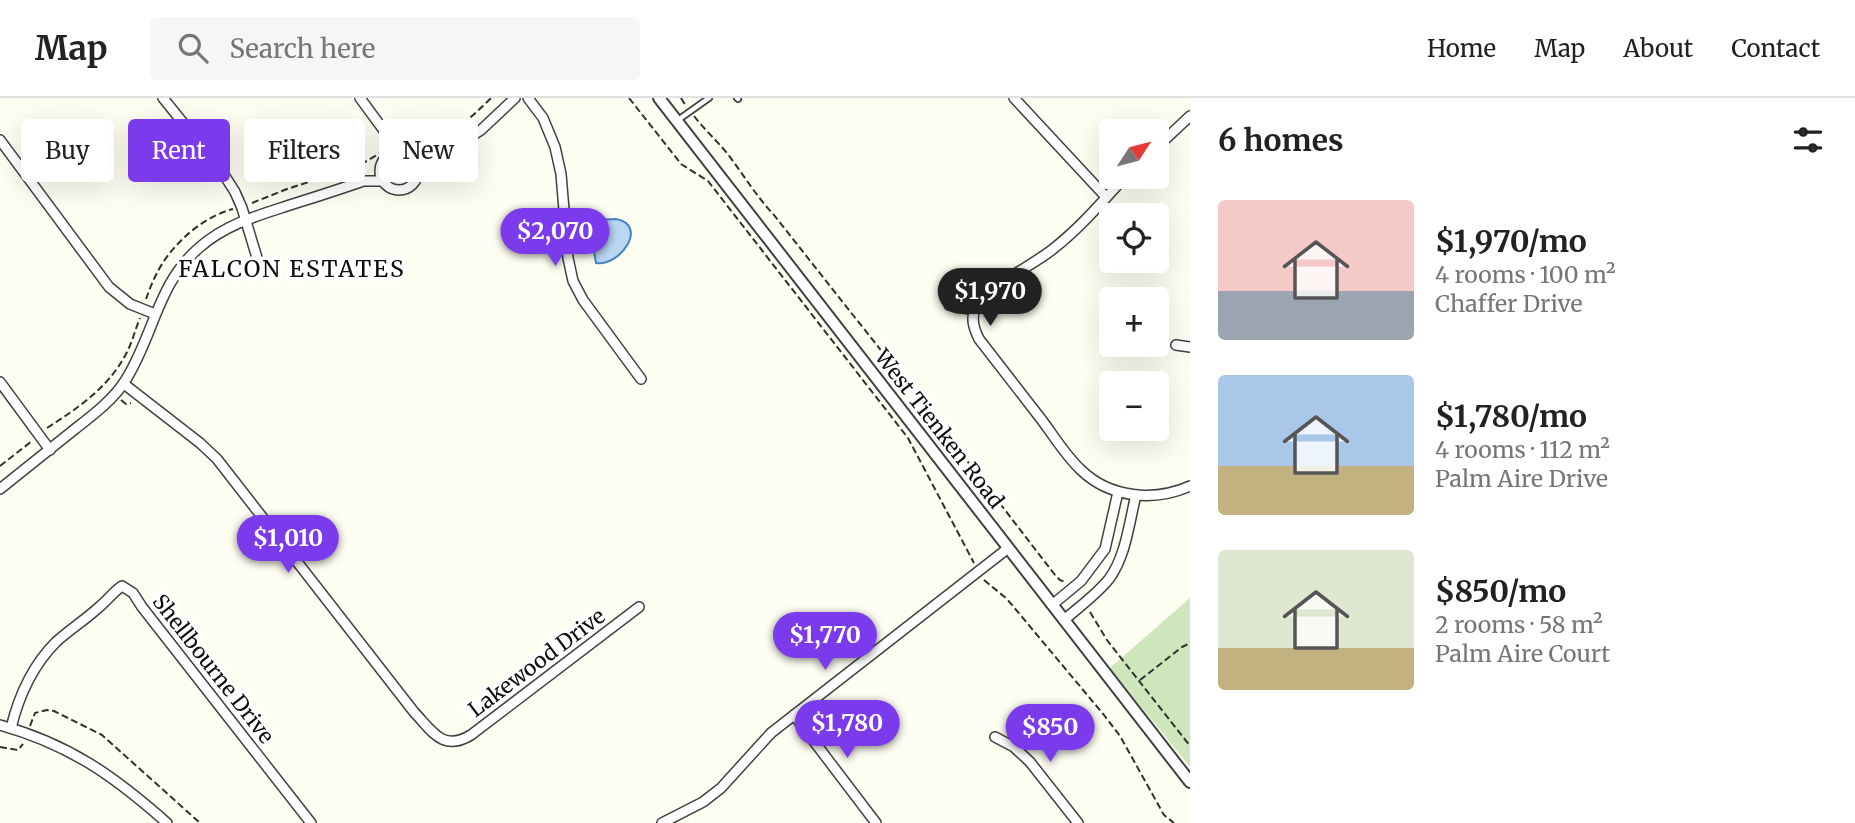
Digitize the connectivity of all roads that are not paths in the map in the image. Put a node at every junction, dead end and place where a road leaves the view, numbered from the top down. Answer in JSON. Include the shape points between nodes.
{"nodes":[{"id":1,"x":163,"y":98,"type":"edge"},
{"id":2,"x":360,"y":98,"type":"edge"},
{"id":3,"x":515,"y":98,"type":"edge"},
{"id":4,"x":527,"y":98,"type":"edge"},
{"id":5,"x":661,"y":98,"type":"edge"},
{"id":6,"x":709,"y":98,"type":"edge"},
{"id":7,"x":1014,"y":98,"type":"edge"},
{"id":8,"x":1190,"y":116,"type":"edge"},
{"id":9,"x":677,"y":121,"type":"junction"},
{"id":10,"x":379,"y":122,"type":"edge"},
{"id":11,"x":478,"y":132,"type":"edge"},
{"id":12,"x":1169,"y":135,"type":"edge"},
{"id":13,"x":0,"y":140,"type":"edge"},
{"id":14,"x":379,"y":169,"type":"edge"},
{"id":15,"x":365,"y":179,"type":"edge"},
{"id":16,"x":360,"y":182,"type":"edge"},
{"id":17,"x":384,"y":182,"type":"edge"},
{"id":18,"x":414,"y":182,"type":"edge"},
{"id":19,"x":1114,"y":189,"type":"edge"},
{"id":20,"x":1106,"y":197,"type":"junction"},
{"id":21,"x":244,"y":220,"type":"junction"},
{"id":22,"x":261,"y":271,"type":"dead end"},
{"id":23,"x":949,"y":305,"type":"dead end"},
{"id":24,"x":974,"y":310,"type":"junction"},
{"id":25,"x":155,"y":314,"type":"junction"},
{"id":26,"x":1177,"y":345,"type":"dead end"},
{"id":27,"x":1190,"y":347,"type":"edge"},
{"id":28,"x":641,"y":379,"type":"dead end"},
{"id":29,"x":0,"y":382,"type":"edge"},
{"id":30,"x":124,"y":384,"type":"junction"},
{"id":31,"x":50,"y":450,"type":"junction"},
{"id":32,"x":1190,"y":486,"type":"edge"},
{"id":33,"x":0,"y":489,"type":"edge"},
{"id":34,"x":1127,"y":494,"type":"junction"},
{"id":35,"x":1007,"y":548,"type":"junction"},
{"id":36,"x":1105,"y":549,"type":"junction"},
{"id":37,"x":1122,"y":555,"type":"junction"},
{"id":38,"x":1052,"y":605,"type":"junction"},
{"id":39,"x":639,"y":607,"type":"dead end"},
{"id":40,"x":1064,"y":620,"type":"junction"},
{"id":41,"x":794,"y":715,"type":"junction"},
{"id":42,"x":0,"y":725,"type":"edge"},
{"id":43,"x":11,"y":728,"type":"junction"},
{"id":44,"x":995,"y":737,"type":"dead end"},
{"id":45,"x":1190,"y":782,"type":"edge"},
{"id":46,"x":167,"y":823,"type":"edge"},
{"id":47,"x":311,"y":823,"type":"edge"},
{"id":48,"x":662,"y":823,"type":"edge"},
{"id":49,"x":876,"y":823,"type":"edge"},
{"id":50,"x":1077,"y":823,"type":"edge"}],
"edges":[{"from":1,"to":21,"type":"street","via":[[221,170]]},
{"from":2,"to":10,"type":"street"},
{"from":3,"to":11,"type":"street"},
{"from":4,"to":28,"type":"street","via":[[543,118],[555,146],[573,281]]},
{"from":5,"to":9,"type":"street","name":"West Tienken Road"},
{"from":6,"to":9,"type":"lane"},
{"from":7,"to":20,"type":"street"},
{"from":8,"to":12,"type":"street"},
{"from":9,"to":35,"type":"street","name":"West Tienken Road"},
{"from":13,"to":25,"type":"street","via":[[109,287],[130,304]]},
{"from":14,"to":15,"type":"street"},
{"from":16,"to":21,"type":"street"},
{"from":17,"to":18,"type":"street","via":[[400,190]]},
{"from":19,"to":20,"type":"street"},
{"from":20,"to":24,"type":"street","via":[[1068,238],[1006,281]]},
{"from":21,"to":22,"type":"street"},
{"from":21,"to":25,"type":"street","via":[[191,255],[171,281]]},
{"from":23,"to":24,"type":"street"},
{"from":24,"to":34,"type":"street","via":[[973,326],[979,339],[1073,461],[1092,479]]},
{"from":25,"to":30,"type":"street"},
{"from":26,"to":27,"type":"street"},
{"from":29,"to":31,"type":"street"},
{"from":30,"to":31,"type":"street"},
{"from":30,"to":39,"type":"street","name":"Lakewood Drive","via":[[216,459],[414,712],[448,742],[471,735]]},
{"from":31,"to":33,"type":"street"},
{"from":32,"to":34,"type":"street","via":[[1169,493]]},
{"from":34,"to":36,"type":"street"},
{"from":34,"to":37,"type":"street"},
{"from":35,"to":38,"type":"street","name":"West Tienken Road"},
{"from":35,"to":41,"type":"street"},
{"from":36,"to":37,"type":"street"},
{"from":36,"to":38,"type":"street","via":[[1072,589]]},
{"from":37,"to":40,"type":"street","via":[[1111,577]]},
{"from":38,"to":40,"type":"street","name":"West Tienken Road"},
{"from":40,"to":45,"type":"street","name":"West Tienken Road"},
{"from":41,"to":48,"type":"street","via":[[761,743],[721,788]]},
{"from":41,"to":49,"type":"street"},
{"from":42,"to":43,"type":"street"},
{"from":43,"to":46,"type":"street","via":[[85,759]]},
{"from":43,"to":47,"type":"street","name":"Shellbourne Drive","via":[[25,684],[39,661],[122,586],[134,593]]},
{"from":44,"to":50,"type":"street","via":[[1030,762]]}]}
